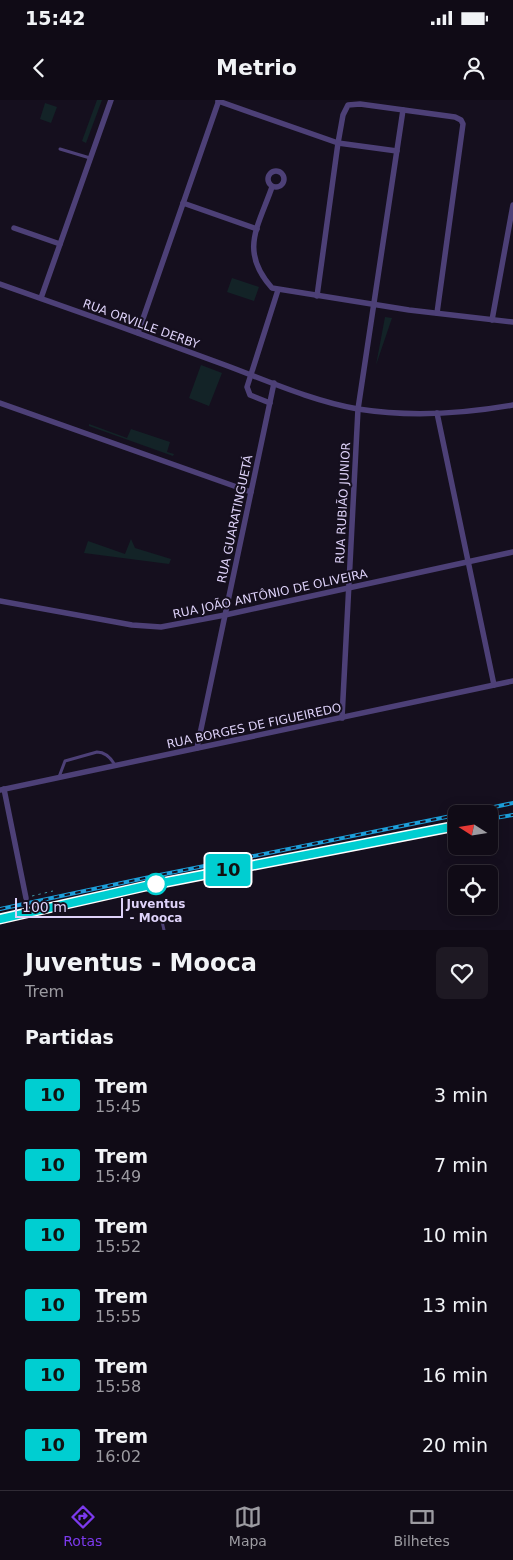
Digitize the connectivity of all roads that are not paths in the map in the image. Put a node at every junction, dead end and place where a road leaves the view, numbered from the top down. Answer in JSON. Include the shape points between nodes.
{"nodes":[{"id":1,"x":111,"y":100,"type":"edge"},
{"id":2,"x":218,"y":101,"type":"edge"},
{"id":3,"x":403,"y":110,"type":"junction"},
{"id":4,"x":338,"y":143,"type":"junction"},
{"id":5,"x":60,"y":148,"type":"dead end"},
{"id":6,"x":398,"y":151,"type":"junction"},
{"id":7,"x":90,"y":159,"type":"junction"},
{"id":8,"x":272,"y":187,"type":"dead end"},
{"id":9,"x":183,"y":203,"type":"junction"},
{"id":10,"x":513,"y":205,"type":"edge"},
{"id":11,"x":14,"y":228,"type":"dead end"},
{"id":12,"x":257,"y":229,"type":"junction"},
{"id":13,"x":60,"y":244,"type":"junction"},
{"id":14,"x":0,"y":284,"type":"edge"},
{"id":15,"x":278,"y":290,"type":"junction"},
{"id":16,"x":317,"y":296,"type":"junction"},
{"id":17,"x":41,"y":298,"type":"junction"},
{"id":18,"x":375,"y":304,"type":"junction"},
{"id":19,"x":437,"y":314,"type":"junction"},
{"id":20,"x":492,"y":320,"type":"junction"},
{"id":21,"x":513,"y":322,"type":"edge"},
{"id":22,"x":138,"y":333,"type":"junction"},
{"id":23,"x":251,"y":374,"type":"junction"},
{"id":24,"x":274,"y":383,"type":"junction"},
{"id":25,"x":0,"y":403,"type":"edge"},
{"id":26,"x":270,"y":403,"type":"junction"},
{"id":27,"x":513,"y":405,"type":"edge"},
{"id":28,"x":358,"y":409,"type":"junction"},
{"id":29,"x":437,"y":414,"type":"junction"},
{"id":30,"x":251,"y":492,"type":"junction"},
{"id":31,"x":513,"y":552,"type":"edge"},
{"id":32,"x":468,"y":562,"type":"junction"},
{"id":33,"x":348,"y":588,"type":"junction"},
{"id":34,"x":0,"y":601,"type":"edge"},
{"id":35,"x":225,"y":615,"type":"junction"},
{"id":36,"x":513,"y":682,"type":"edge"},
{"id":37,"x":494,"y":685,"type":"junction"},
{"id":38,"x":342,"y":718,"type":"junction"},
{"id":39,"x":197,"y":748,"type":"junction"},
{"id":40,"x":115,"y":765,"type":"junction"},
{"id":41,"x":58,"y":778,"type":"junction"},
{"id":42,"x":2,"y":790,"type":"edge"},
{"id":43,"x":26,"y":898,"type":"road end"},
{"id":44,"x":161,"y":917,"type":"dead end"},
{"id":45,"x":164,"y":930,"type":"edge"}],
"edges":[{"from":1,"to":7,"type":"street"},
{"from":2,"to":4,"type":"street"},
{"from":2,"to":9,"type":"street"},
{"from":3,"to":4,"type":"street","via":[[351,104],[345,109]]},
{"from":3,"to":6,"type":"street","name":"RUA RUBIÃO JUNIOR"},
{"from":3,"to":19,"type":"street","via":[[455,117],[463,124]]},
{"from":4,"to":6,"type":"street"},
{"from":4,"to":16,"type":"street"},
{"from":5,"to":7,"type":"lane"},
{"from":6,"to":18,"type":"street","name":"RUA RUBIÃO JUNIOR"},
{"from":7,"to":13,"type":"street"},
{"from":8,"to":12,"type":"street"},
{"from":9,"to":12,"type":"street"},
{"from":9,"to":22,"type":"street"},
{"from":10,"to":20,"type":"street"},
{"from":11,"to":13,"type":"street"},
{"from":12,"to":15,"type":"street","via":[[252,245],[254,257],[269,285]]},
{"from":13,"to":17,"type":"street"},
{"from":14,"to":17,"type":"street","name":"RUA ORVILLE DERBY"},
{"from":15,"to":16,"type":"street"},
{"from":15,"to":23,"type":"street"},
{"from":16,"to":18,"type":"street"},
{"from":17,"to":22,"type":"street","name":"RUA ORVILLE DERBY"},
{"from":18,"to":19,"type":"street"},
{"from":18,"to":28,"type":"street","name":"RUA RUBIÃO JUNIOR"},
{"from":19,"to":20,"type":"street"},
{"from":20,"to":21,"type":"street"},
{"from":22,"to":23,"type":"street","name":"RUA ORVILLE DERBY"},
{"from":23,"to":24,"type":"street","name":"RUA ORVILLE DERBY"},
{"from":23,"to":26,"type":"street","via":[[247,387],[250,395]]},
{"from":24,"to":26,"type":"street","name":"RUA GUARATINGUETÁ"},
{"from":24,"to":28,"type":"street","name":"RUA ORVILLE DERBY"},
{"from":25,"to":30,"type":"street"},
{"from":26,"to":30,"type":"street","name":"RUA GUARATINGUETÁ"},
{"from":27,"to":29,"type":"street","name":"RUA ORVILLE DERBY"},
{"from":28,"to":29,"type":"street","name":"RUA ORVILLE DERBY"},
{"from":28,"to":33,"type":"street","name":"RUA RUBIÃO JUNIOR"},
{"from":29,"to":32,"type":"street"},
{"from":30,"to":35,"type":"street","name":"RUA GUARATINGUETÁ"},
{"from":31,"to":32,"type":"street","name":"RUA JOÃO ANTÔNIO DE OLIVEIRA"},
{"from":32,"to":33,"type":"street","name":"RUA JOÃO ANTÔNIO DE OLIVEIRA"},
{"from":32,"to":37,"type":"street"},
{"from":33,"to":35,"type":"street","name":"RUA JOÃO ANTÔNIO DE OLIVEIRA"},
{"from":33,"to":38,"type":"street","name":"RUA RUBIÃO JUNIOR"},
{"from":34,"to":35,"type":"street","name":"RUA JOÃO ANTÔNIO DE OLIVEIRA","via":[[161,627]]},
{"from":35,"to":39,"type":"street","name":"RUA GUARATINGUETÁ"},
{"from":36,"to":37,"type":"street","name":"RUA BORGES DE FIGUEIREDO"},
{"from":37,"to":38,"type":"street","name":"RUA BORGES DE FIGUEIREDO"},
{"from":38,"to":39,"type":"street","name":"RUA BORGES DE FIGUEIREDO"},
{"from":39,"to":40,"type":"street","name":"RUA BORGES DE FIGUEIREDO"},
{"from":40,"to":41,"type":"street","name":"RUA BORGES DE FIGUEIREDO"},
{"from":40,"to":41,"type":"lane","via":[[108,755],[97,752],[65,761]]},
{"from":41,"to":42,"type":"street","name":"RUA BORGES DE FIGUEIREDO"},
{"from":42,"to":43,"type":"street"},
{"from":44,"to":45,"type":"lane"}]}
